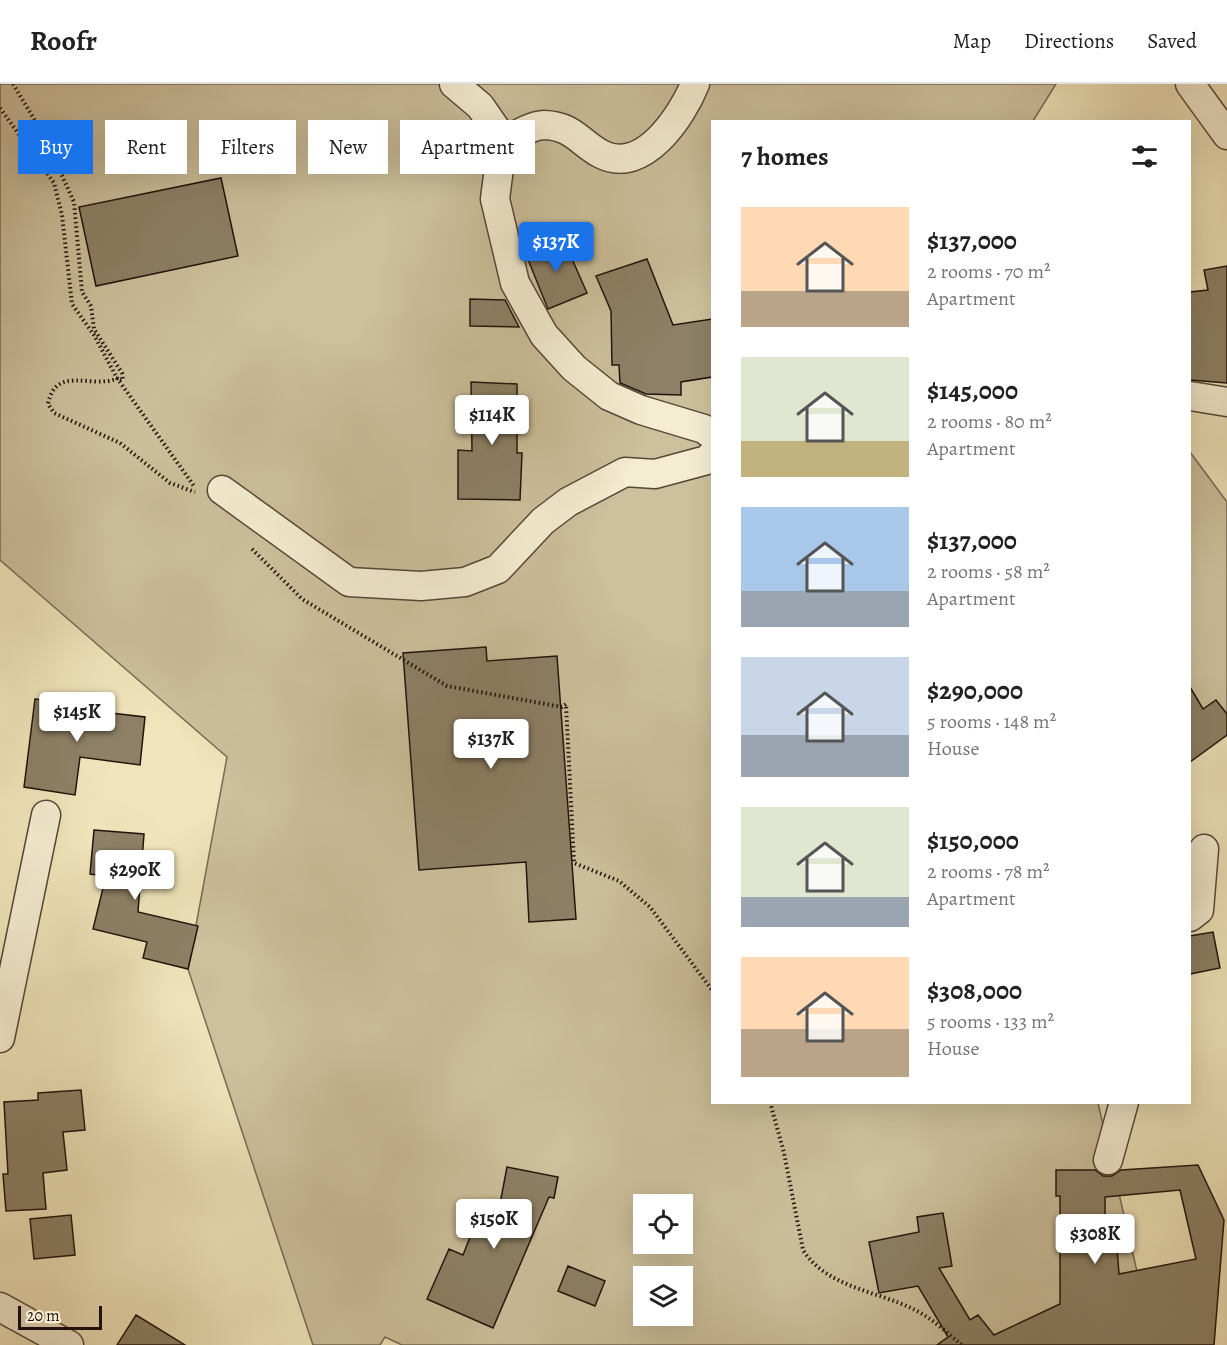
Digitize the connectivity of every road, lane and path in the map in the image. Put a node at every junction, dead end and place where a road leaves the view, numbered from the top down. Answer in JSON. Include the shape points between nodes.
{"nodes":[{"id":1,"x":13,"y":84,"type":"edge"},
{"id":2,"x":454,"y":84,"type":"edge"},
{"id":3,"x":695,"y":84,"type":"edge"},
{"id":4,"x":1190,"y":84,"type":"edge"},
{"id":5,"x":0,"y":108,"type":"edge"},
{"id":6,"x":490,"y":120,"type":"edge"},
{"id":7,"x":535,"y":127,"type":"edge"},
{"id":8,"x":1227,"y":135,"type":"edge"},
{"id":9,"x":496,"y":174,"type":"edge"},
{"id":10,"x":117,"y":378,"type":"junction"},
{"id":11,"x":1191,"y":396,"type":"edge"},
{"id":12,"x":1227,"y":402,"type":"edge"},
{"id":13,"x":711,"y":434,"type":"edge"},
{"id":14,"x":711,"y":456,"type":"edge"},
{"id":15,"x":210,"y":491,"type":"junction"},
{"id":16,"x":244,"y":541,"type":"dead end"},
{"id":17,"x":46,"y":815,"type":"dead end"},
{"id":18,"x":1207,"y":847,"type":"edge"},
{"id":19,"x":1191,"y":916,"type":"edge"},
{"id":20,"x":711,"y":989,"type":"edge"},
{"id":21,"x":0,"y":1038,"type":"edge"},
{"id":22,"x":771,"y":1104,"type":"edge"},
{"id":23,"x":1123,"y":1104,"type":"edge"},
{"id":24,"x":1108,"y":1160,"type":"dead end"},
{"id":25,"x":0,"y":1307,"type":"edge"},
{"id":26,"x":69,"y":1345,"type":"edge"},
{"id":27,"x":963,"y":1345,"type":"edge"}],
"edges":[{"from":1,"to":10,"type":"path","via":[[43,134],[74,202],[82,292],[91,306],[94,329],[122,373],[123,380]]},
{"from":2,"to":6,"type":"street"},
{"from":3,"to":7,"type":"street","via":[[686,108],[662,136],[646,150],[621,158],[602,155],[566,128],[542,124]]},
{"from":4,"to":8,"type":"street"},
{"from":5,"to":10,"type":"path","via":[[54,183],[63,215],[72,304]]},
{"from":9,"to":13,"type":"street","via":[[495,199],[515,283],[544,335],[574,369],[609,396]]},
{"from":10,"to":15,"type":"path"},
{"from":10,"to":15,"type":"path","via":[[58,383],[50,391],[48,404],[54,413],[120,442],[170,483]]},
{"from":11,"to":12,"type":"street"},
{"from":14,"to":15,"type":"street","via":[[655,474],[625,472],[568,502],[543,521],[498,569],[465,582],[421,586],[349,582]]},
{"from":16,"to":20,"type":"path","via":[[302,600],[447,686],[562,707],[566,704],[574,863],[619,881],[650,907]]},
{"from":17,"to":21,"type":"street"},
{"from":18,"to":19,"type":"street","via":[[1199,910]]},
{"from":22,"to":27,"type":"path","via":[[803,1250],[811,1262],[830,1277],[915,1310]]},
{"from":23,"to":24,"type":"street"},
{"from":25,"to":26,"type":"street"}]}
